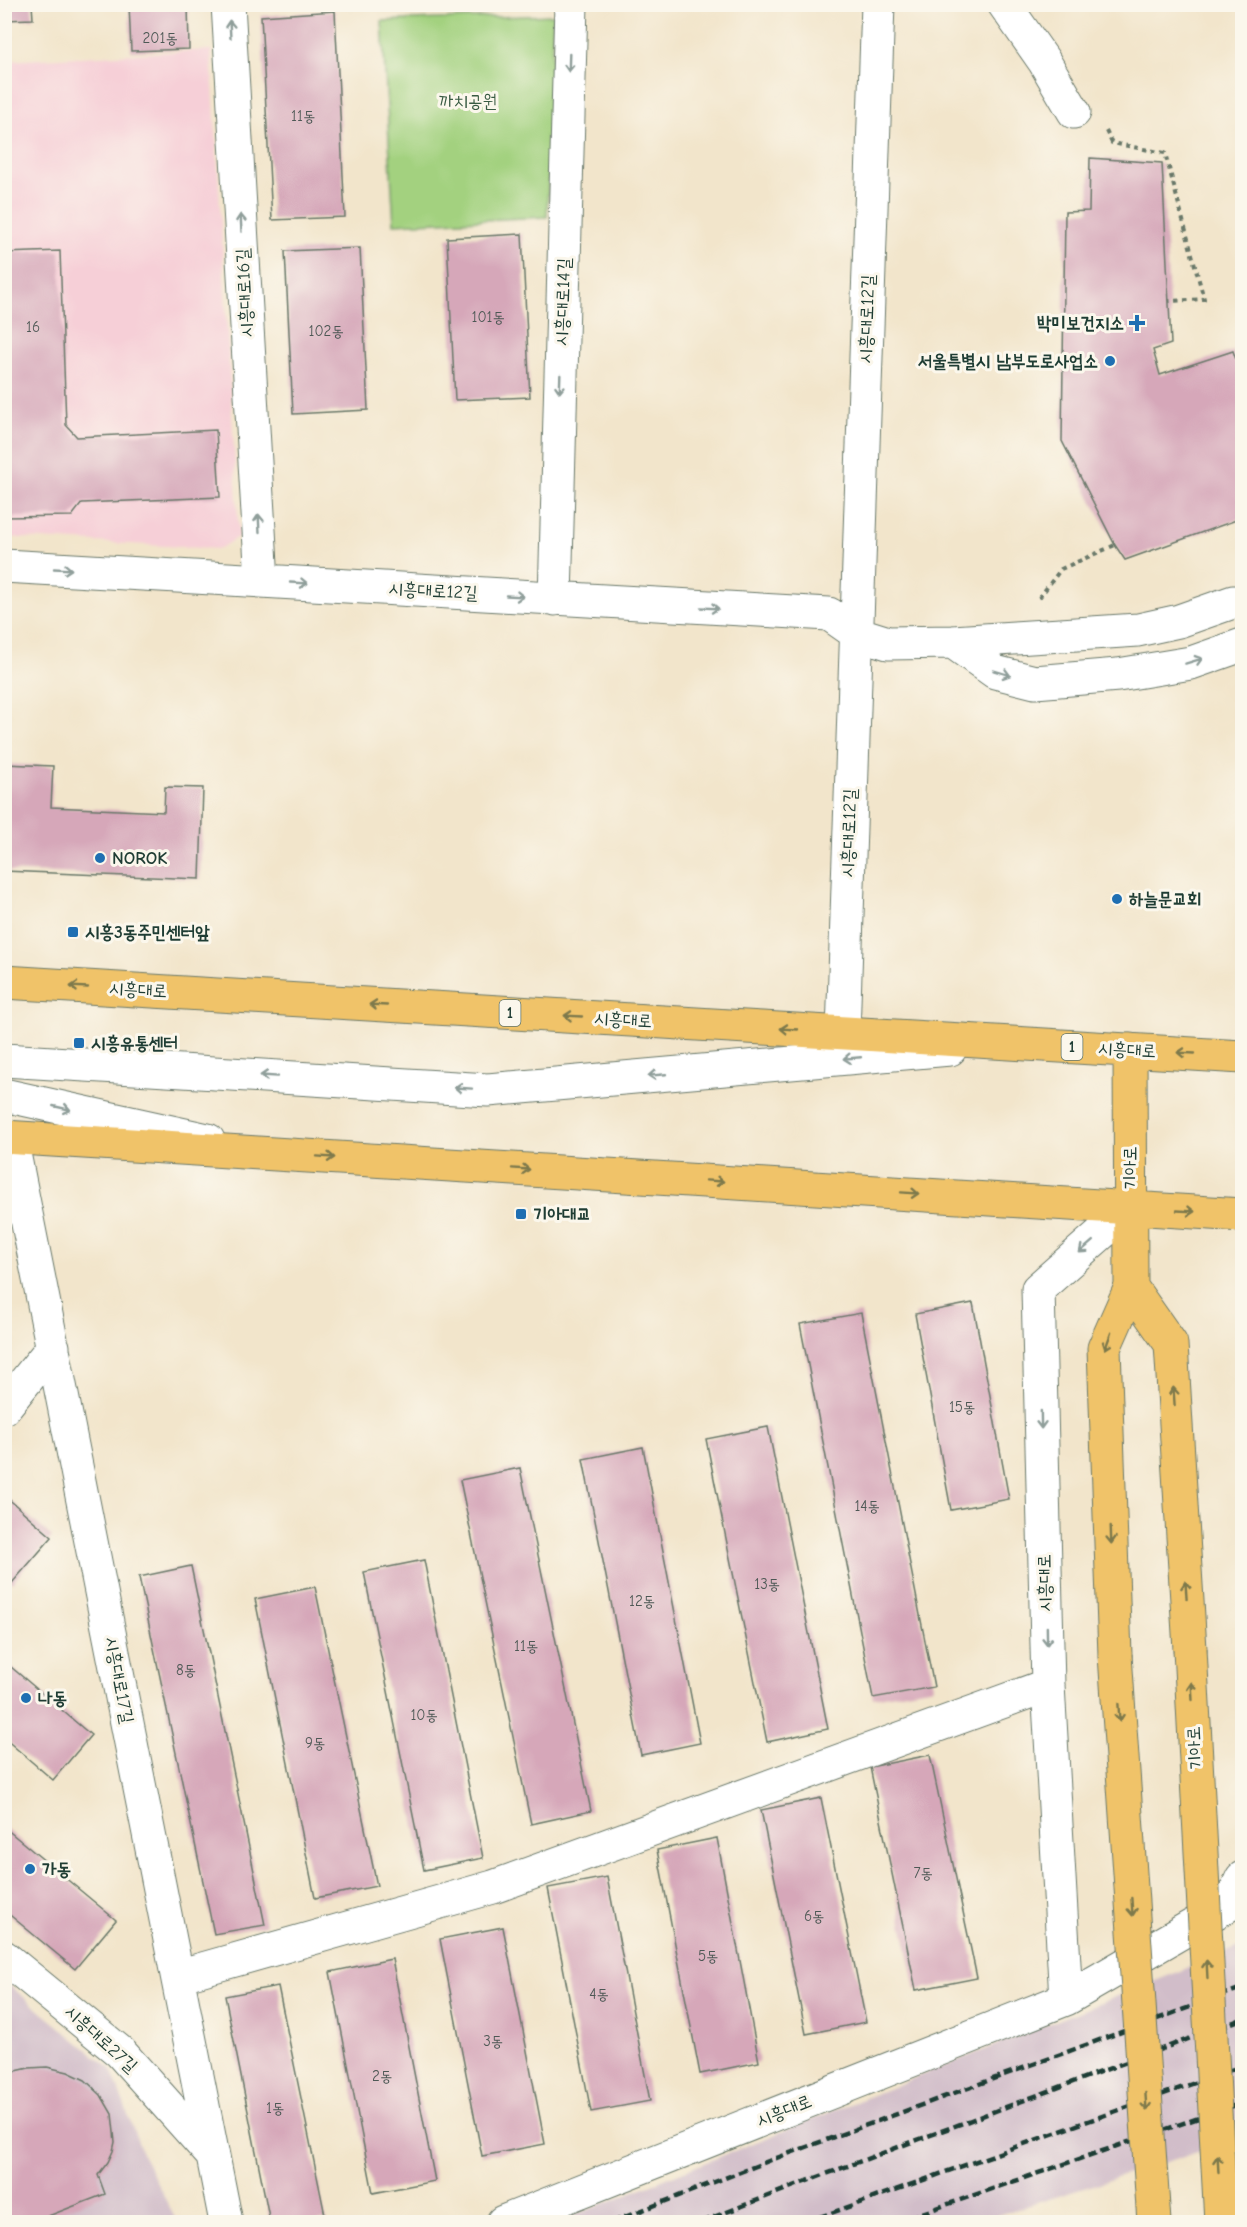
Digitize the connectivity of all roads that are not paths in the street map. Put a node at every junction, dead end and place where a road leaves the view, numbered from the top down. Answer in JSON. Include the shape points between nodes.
{"nodes":[{"id":1,"x":228,"y":4,"type":"edge"},
{"id":2,"x":571,"y":4,"type":"edge"},
{"id":3,"x":878,"y":4,"type":"edge"},
{"id":4,"x":1004,"y":4,"type":"edge"},
{"id":5,"x":1068,"y":101,"type":"road end"},
{"id":6,"x":4,"y":566,"type":"edge"},
{"id":7,"x":262,"y":581,"type":"junction"},
{"id":8,"x":555,"y":599,"type":"junction"},
{"id":9,"x":1233,"y":602,"type":"dead end"},
{"id":10,"x":856,"y":633,"type":"junction"},
{"id":11,"x":953,"y":642,"type":"junction"},
{"id":12,"x":1242,"y":645,"type":"edge"},
{"id":13,"x":4,"y":982,"type":"edge"},
{"id":14,"x":843,"y":1033,"type":"junction"},
{"id":15,"x":1015,"y":1043,"type":"junction"},
{"id":16,"x":1130,"y":1050,"type":"junction"},
{"id":17,"x":1242,"y":1056,"type":"edge"},
{"id":18,"x":4,"y":1060,"type":"edge"},
{"id":19,"x":4,"y":1095,"type":"edge"},
{"id":20,"x":8,"y":1137,"type":"edge"},
{"id":21,"x":268,"y":1154,"type":"junction"},
{"id":22,"x":1130,"y":1208,"type":"junction"},
{"id":23,"x":1242,"y":1215,"type":"edge"},
{"id":24,"x":1131,"y":1287,"type":"junction"},
{"id":25,"x":53,"y":1347,"type":"junction"},
{"id":26,"x":4,"y":1408,"type":"edge"},
{"id":27,"x":1048,"y":1685,"type":"junction"},
{"id":28,"x":1242,"y":1878,"type":"edge"},
{"id":29,"x":4,"y":1957,"type":"edge"},
{"id":30,"x":178,"y":1976,"type":"junction"},
{"id":31,"x":1066,"y":1998,"type":"junction"},
{"id":32,"x":213,"y":2157,"type":"junction"},
{"id":33,"x":220,"y":2221,"type":"edge"},
{"id":34,"x":503,"y":2223,"type":"edge"},
{"id":35,"x":1154,"y":2223,"type":"edge"},
{"id":36,"x":1221,"y":2223,"type":"edge"}],
"edges":[{"from":7,"to":1,"type":"street","name":"시흥대로16길","one_way":true},
{"from":2,"to":8,"type":"street","name":"시흥대로14길","one_way":true},
{"from":3,"to":10,"type":"street","name":"시흥대로12길"},
{"from":4,"to":5,"type":"street"},
{"from":6,"to":7,"type":"street","name":"시흥대로12길","one_way":true},
{"from":7,"to":8,"type":"street","name":"시흥대로12길","one_way":true},
{"from":8,"to":10,"type":"street","name":"시흥대로12길","one_way":true,"via":[[829,615]]},
{"from":9,"to":11,"type":"street","name":"시흥대로12길","via":[[1138,630]]},
{"from":10,"to":11,"type":"street","name":"시흥대로12길","via":[[888,643]]},
{"from":10,"to":14,"type":"street","name":"시흥대로12길"},
{"from":11,"to":12,"type":"street","one_way":true,"via":[[995,672],[1035,682],[1118,675],[1191,663]]},
{"from":14,"to":13,"type":"main road","name":"시흥대로","number":"1","one_way":true},
{"from":14,"to":15,"type":"main road","name":"시흥대로","number":"1"},
{"from":15,"to":16,"type":"main road","name":"시흥대로","number":"1"},
{"from":15,"to":18,"type":"street","one_way":true,"via":[[488,1090]]},
{"from":17,"to":16,"type":"main road","name":"시흥대로","number":"1","one_way":true},
{"from":16,"to":22,"type":"main road","name":"기아로"},
{"from":19,"to":21,"type":"street","one_way":true},
{"from":20,"to":21,"type":"main road"},
{"from":20,"to":25,"type":"street","name":"시흥대로17길"},
{"from":21,"to":22,"type":"main road","one_way":true},
{"from":22,"to":23,"type":"main road","one_way":true},
{"from":22,"to":24,"type":"main road","name":"기아로"},
{"from":22,"to":27,"type":"street","name":"시흥대로","one_way":true,"via":[[1038,1290]]},
{"from":24,"to":35,"type":"main road","name":"기아로","one_way":true,"bridge":true,"via":[[1104,1348],[1115,1654]]},
{"from":36,"to":24,"type":"main road","name":"기아로","one_way":true,"bridge":true,"via":[[1171,1344]]},
{"from":25,"to":26,"type":"street"},
{"from":25,"to":30,"type":"street","name":"시흥대로17길"},
{"from":27,"to":30,"type":"street","via":[[493,1887]]},
{"from":27,"to":31,"type":"street","name":"시흥대로"},
{"from":28,"to":31,"type":"street","name":"시흥대로","via":[[1230,1904]]},
{"from":29,"to":32,"type":"street","name":"시흥대로27길","via":[[120,2052]]},
{"from":30,"to":32,"type":"street","name":"시흥대로17길"},
{"from":31,"to":34,"type":"street","name":"시흥대로"},
{"from":32,"to":33,"type":"street","name":"시흥대로17길"}]}
